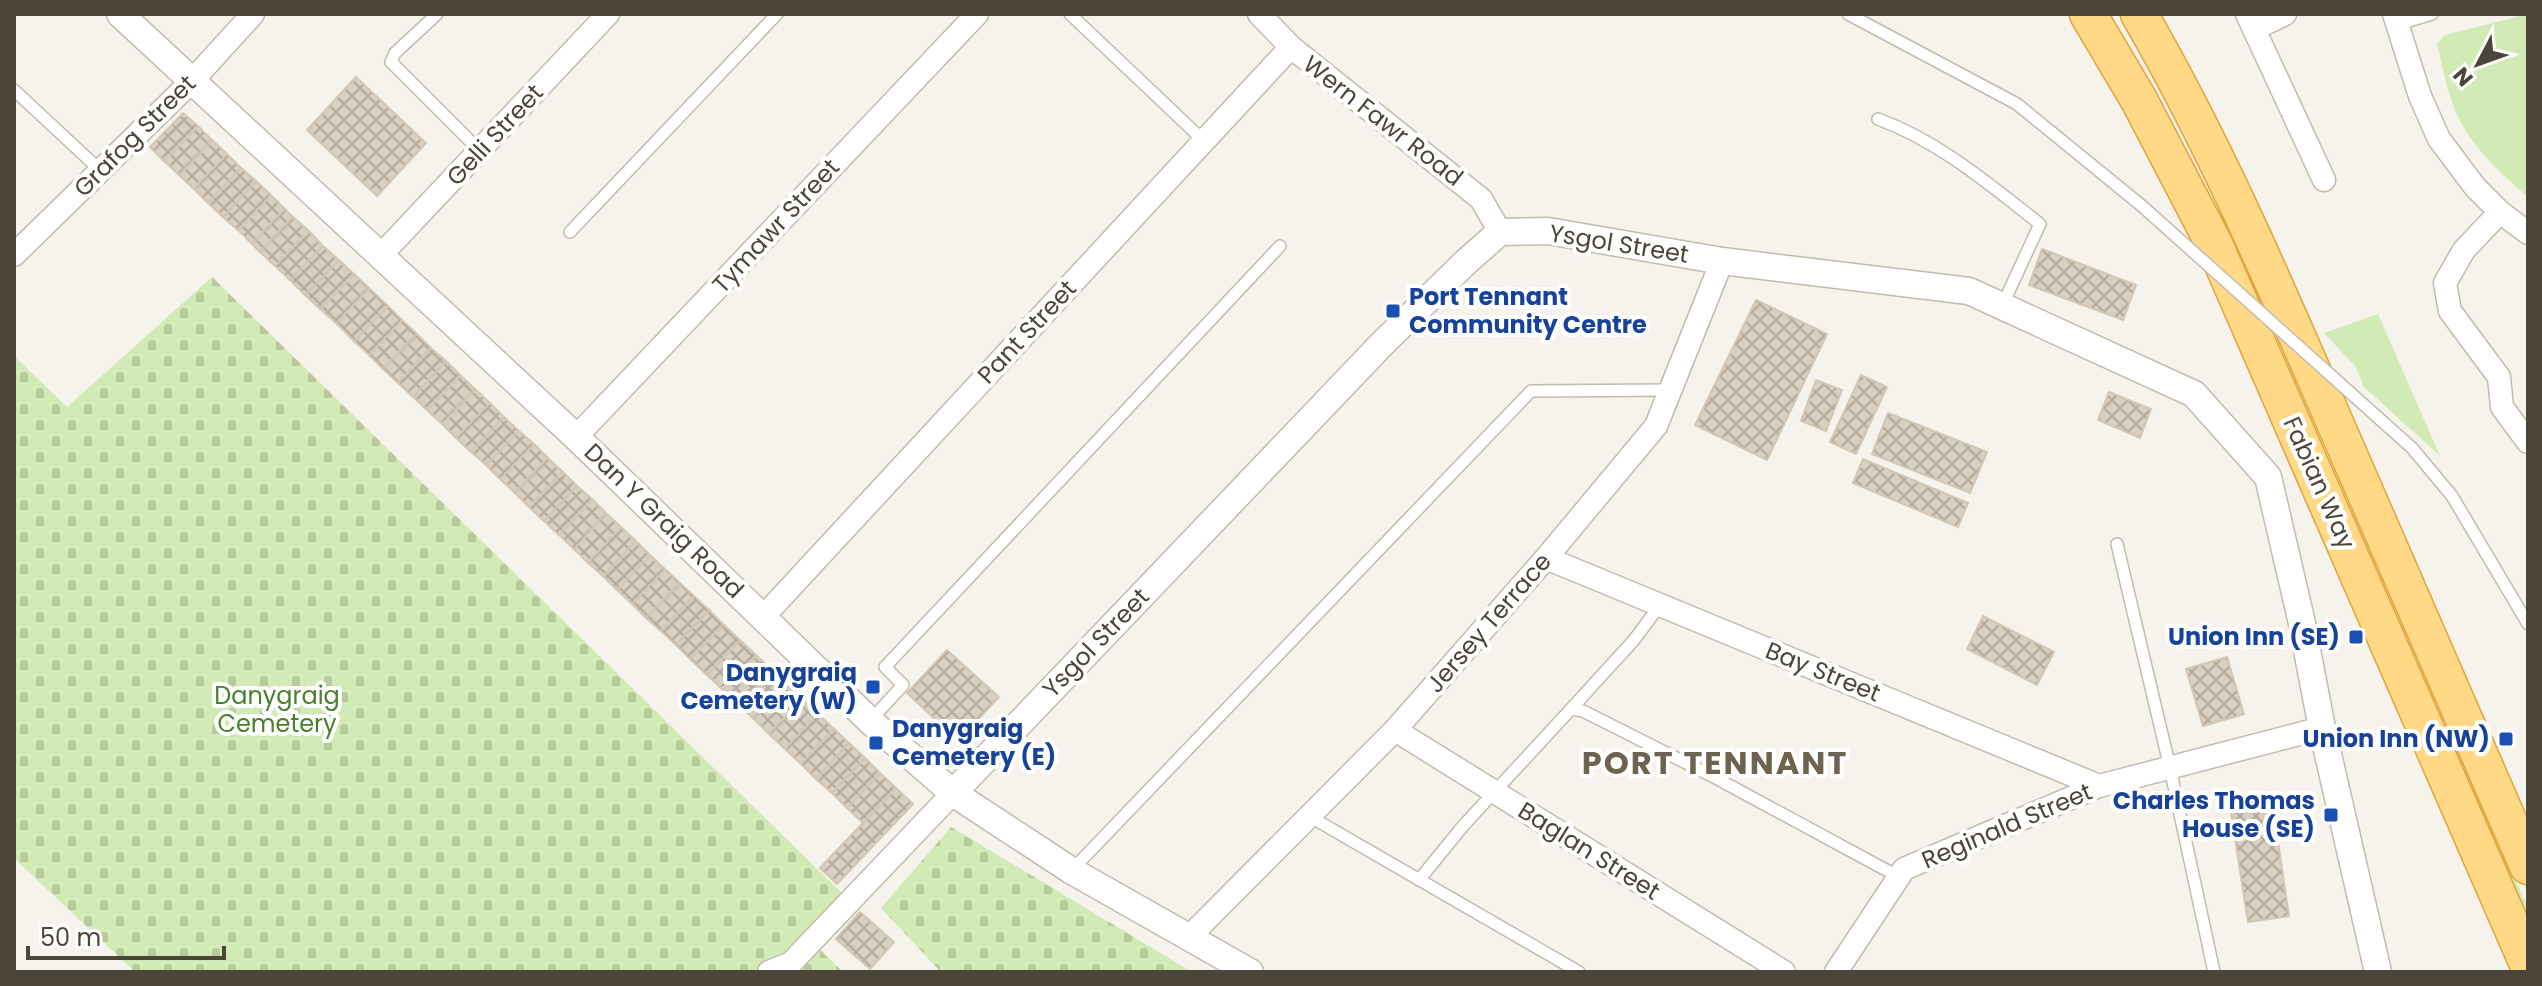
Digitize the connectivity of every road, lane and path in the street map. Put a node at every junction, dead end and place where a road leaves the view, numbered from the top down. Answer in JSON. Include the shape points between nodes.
{"nodes":[{"id":1,"x":120,"y":14,"type":"edge"},
{"id":2,"x":253,"y":14,"type":"edge"},
{"id":3,"x":437,"y":14,"type":"edge"},
{"id":4,"x":608,"y":14,"type":"edge"},
{"id":5,"x":777,"y":14,"type":"edge"},
{"id":6,"x":977,"y":14,"type":"edge"},
{"id":7,"x":1070,"y":14,"type":"edge"},
{"id":8,"x":1259,"y":14,"type":"edge"},
{"id":9,"x":1848,"y":14,"type":"edge"},
{"id":10,"x":2088,"y":14,"type":"edge"},
{"id":11,"x":2139,"y":14,"type":"edge"},
{"id":12,"x":2285,"y":14,"type":"edge"},
{"id":13,"x":2432,"y":14,"type":"edge"},
{"id":14,"x":2396,"y":19,"type":"edge"},
{"id":15,"x":2251,"y":21,"type":"edge"},
{"id":16,"x":1291,"y":47,"type":"junction"},
{"id":17,"x":191,"y":82,"type":"junction"},
{"id":18,"x":14,"y":90,"type":"edge"},
{"id":19,"x":1878,"y":119,"type":"dead end"},
{"id":20,"x":1204,"y":141,"type":"junction"},
{"id":21,"x":480,"y":151,"type":"junction"},
{"id":22,"x":101,"y":171,"type":"junction"},
{"id":23,"x":2324,"y":180,"type":"dead end"},
{"id":24,"x":2500,"y":212,"type":"junction"},
{"id":25,"x":570,"y":232,"type":"dead end"},
{"id":26,"x":1500,"y":232,"type":"junction"},
{"id":27,"x":2528,"y":233,"type":"edge"},
{"id":28,"x":1280,"y":246,"type":"dead end"},
{"id":29,"x":14,"y":255,"type":"edge"},
{"id":30,"x":381,"y":255,"type":"junction"},
{"id":31,"x":1722,"y":261,"type":"junction"},
{"id":32,"x":2002,"y":306,"type":"junction"},
{"id":33,"x":1670,"y":390,"type":"junction"},
{"id":34,"x":576,"y":437,"type":"junction"},
{"id":35,"x":2528,"y":442,"type":"edge"},
{"id":36,"x":2117,"y":544,"type":"dead end"},
{"id":37,"x":1546,"y":558,"type":"junction"},
{"id":38,"x":1660,"y":605,"type":"junction"},
{"id":39,"x":763,"y":617,"type":"junction"},
{"id":40,"x":2528,"y":624,"type":"edge"},
{"id":41,"x":1571,"y":709,"type":"junction"},
{"id":42,"x":870,"y":721,"type":"junction"},
{"id":43,"x":2322,"y":728,"type":"junction"},
{"id":44,"x":1395,"y":730,"type":"junction"},
{"id":45,"x":2170,"y":768,"type":"junction"},
{"id":46,"x":2099,"y":786,"type":"junction"},
{"id":47,"x":953,"y":793,"type":"junction"},
{"id":48,"x":1496,"y":793,"type":"junction"},
{"id":49,"x":1309,"y":816,"type":"junction"},
{"id":50,"x":2528,"y":866,"type":"edge"},
{"id":51,"x":1072,"y":871,"type":"junction"},
{"id":52,"x":1899,"y":877,"type":"junction"},
{"id":53,"x":1419,"y":880,"type":"junction"},
{"id":54,"x":1188,"y":938,"type":"junction"},
{"id":55,"x":2528,"y":964,"type":"edge"},
{"id":56,"x":769,"y":972,"type":"edge"},
{"id":57,"x":1250,"y":972,"type":"edge"},
{"id":58,"x":1579,"y":972,"type":"edge"},
{"id":59,"x":1784,"y":972,"type":"edge"},
{"id":60,"x":1836,"y":972,"type":"edge"},
{"id":61,"x":2214,"y":972,"type":"edge"},
{"id":62,"x":2378,"y":972,"type":"edge"}],
"edges":[{"from":1,"to":17,"type":"street","name":"Dan Y Graig Road"},
{"from":2,"to":17,"type":"street","name":"Grafog Street"},
{"from":3,"to":21,"type":"lane","via":[[391,62]]},
{"from":4,"to":21,"type":"street","name":"Gelli Street"},
{"from":5,"to":25,"type":"lane"},
{"from":6,"to":34,"type":"street","name":"Tymawr Street"},
{"from":7,"to":20,"type":"lane"},
{"from":8,"to":16,"type":"street","name":"Wern Fawr Road"},
{"from":9,"to":40,"type":"lane","bridge":true,"via":[[2017,104],[2142,206],[2412,448],[2452,496]]},
{"from":10,"to":55,"type":"highway","name":"Fabian Way","via":[[2214,244]]},
{"from":11,"to":50,"type":"highway","name":"Fabian Way","via":[[2171,68],[2254,240]]},
{"from":12,"to":15,"type":"street"},
{"from":13,"to":14,"type":"lane"},
{"from":14,"to":24,"type":"street","via":[[2439,139]]},
{"from":15,"to":23,"type":"street"},
{"from":16,"to":20,"type":"street","name":"Pant Street"},
{"from":16,"to":26,"type":"street","name":"Wern Fawr Road","via":[[1481,199]]},
{"from":17,"to":22,"type":"street","name":"Grafog Street"},
{"from":17,"to":30,"type":"street","name":"Dan Y Graig Road"},
{"from":18,"to":22,"type":"lane"},
{"from":19,"to":32,"type":"lane","via":[[1949,154],[2040,224]]},
{"from":20,"to":39,"type":"street","name":"Pant Street"},
{"from":21,"to":30,"type":"street","name":"Gelli Street"},
{"from":22,"to":29,"type":"street","name":"Grafog Street"},
{"from":24,"to":27,"type":"street"},
{"from":24,"to":35,"type":"street","via":[[2464,250],[2445,283],[2450,311],[2499,377],[2502,407]]},
{"from":26,"to":31,"type":"street","name":"Ysgol Street","via":[[1548,231]]},
{"from":26,"to":47,"type":"street","name":"Ysgol Street","via":[[1381,345]]},
{"from":28,"to":42,"type":"lane","via":[[885,667],[903,685]]},
{"from":30,"to":34,"type":"street","name":"Dan Y Graig Road"},
{"from":31,"to":32,"type":"street","name":"Ysgol Street","via":[[1969,291]]},
{"from":31,"to":33,"type":"street","name":"Jersey Terrace"},
{"from":32,"to":43,"type":"street","name":"Ysgol Street","via":[[2194,394],[2268,477]]},
{"from":33,"to":37,"type":"street","name":"Jersey Terrace","via":[[1656,426]]},
{"from":33,"to":51,"type":"lane","via":[[1531,391]]},
{"from":34,"to":39,"type":"street","name":"Dan Y Graig Road"},
{"from":36,"to":45,"type":"lane"},
{"from":37,"to":38,"type":"street","name":"Bay Street"},
{"from":37,"to":44,"type":"street","name":"Jersey Terrace"},
{"from":38,"to":41,"type":"lane"},
{"from":38,"to":46,"type":"street","name":"Bay Street"},
{"from":39,"to":42,"type":"street","name":"Dan Y Graig Road"},
{"from":41,"to":48,"type":"lane"},
{"from":41,"to":52,"type":"lane","via":[[1688,764]]},
{"from":42,"to":47,"type":"street","name":"Dan Y Graig Road"},
{"from":43,"to":45,"type":"street","name":"Reginald Street"},
{"from":43,"to":62,"type":"street"},
{"from":44,"to":48,"type":"street","name":"Baglan Street"},
{"from":44,"to":49,"type":"street","name":"Jersey Terrace"},
{"from":45,"to":46,"type":"street","name":"Reginald Street"},
{"from":45,"to":61,"type":"lane"},
{"from":46,"to":52,"type":"street","name":"Reginald Street","via":[[1904,869]]},
{"from":47,"to":51,"type":"street","name":"Dan Y Graig Road"},
{"from":47,"to":56,"type":"street","name":"Ysgol Street","via":[[791,963]]},
{"from":48,"to":53,"type":"lane"},
{"from":48,"to":59,"type":"street","name":"Baglan Street"},
{"from":49,"to":53,"type":"lane"},
{"from":49,"to":54,"type":"street","name":"Jersey Terrace"},
{"from":51,"to":54,"type":"street","name":"Dan Y Graig Road"},
{"from":52,"to":60,"type":"street","name":"Reginald Street"},
{"from":53,"to":58,"type":"lane"},
{"from":54,"to":57,"type":"street","name":"Dan Y Graig Road"}]}
